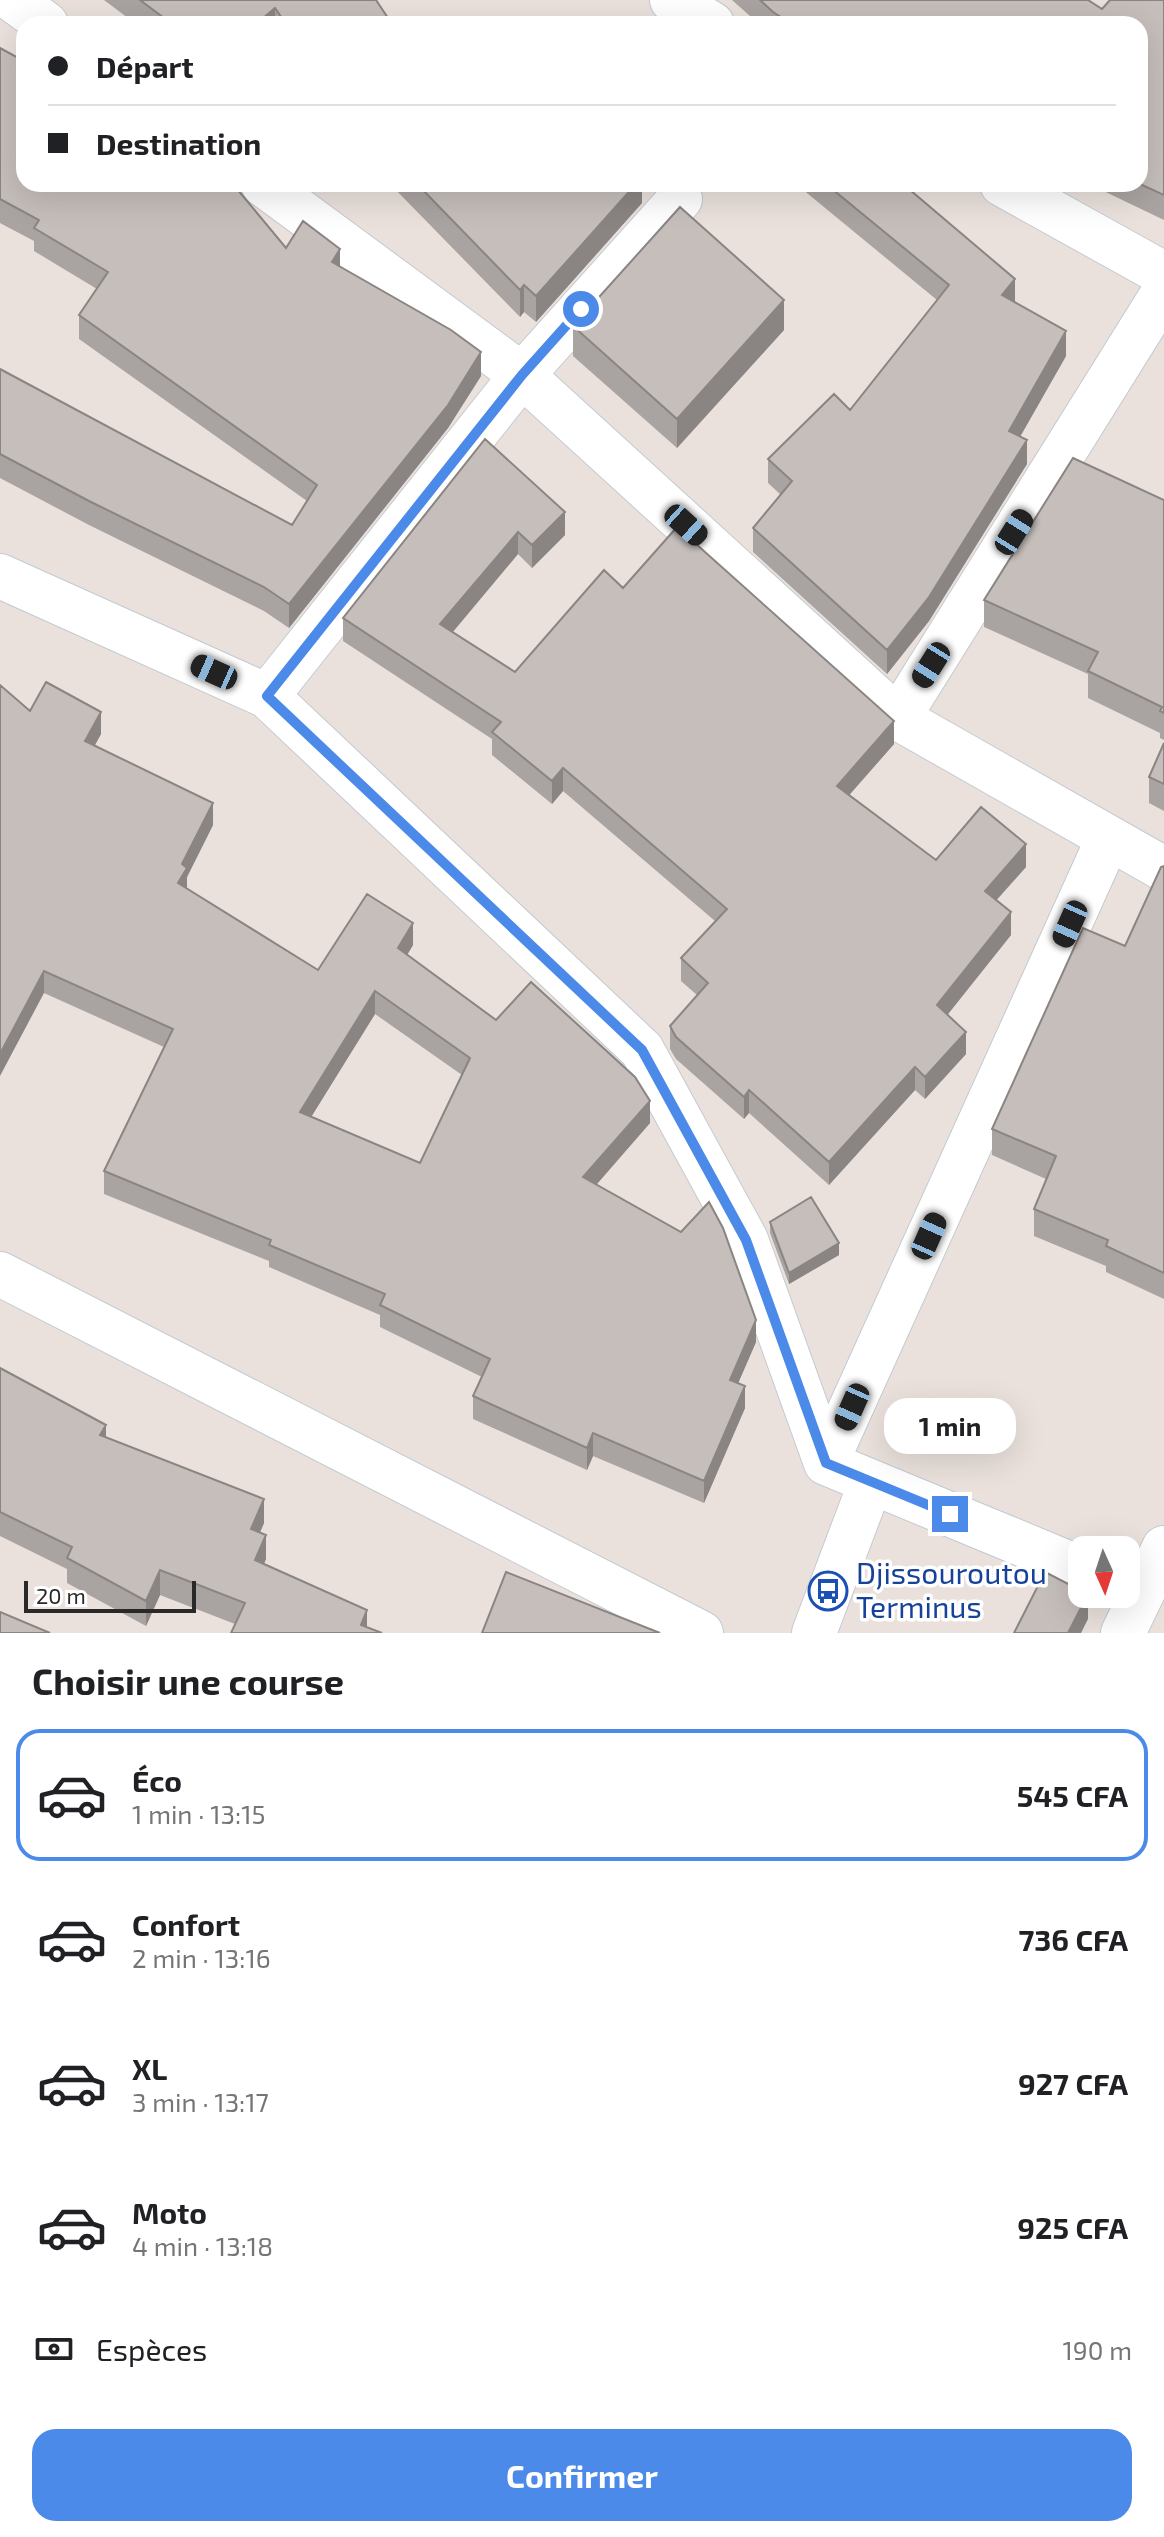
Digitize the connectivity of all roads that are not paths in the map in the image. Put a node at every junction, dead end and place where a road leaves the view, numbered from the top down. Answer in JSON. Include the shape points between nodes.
{"nodes":[{"id":1,"x":13,"y":0,"type":"edge"},
{"id":2,"x":35,"y":16,"type":"edge"},
{"id":3,"x":274,"y":192,"type":"edge"},
{"id":4,"x":1016,"y":192,"type":"edge"},
{"id":5,"x":680,"y":199,"type":"dead end"},
{"id":6,"x":1164,"y":274,"type":"edge"},
{"id":7,"x":1164,"y":292,"type":"edge"},
{"id":8,"x":522,"y":375,"type":"junction"},
{"id":9,"x":0,"y":576,"type":"edge"},
{"id":10,"x":267,"y":696,"type":"junction"},
{"id":11,"x":898,"y":718,"type":"junction"},
{"id":12,"x":1108,"y":839,"type":"junction"},
{"id":13,"x":1164,"y":869,"type":"edge"},
{"id":14,"x":0,"y":1274,"type":"edge"},
{"id":15,"x":826,"y":1463,"type":"junction"},
{"id":16,"x":871,"y":1482,"type":"junction"},
{"id":17,"x":1164,"y":1548,"type":"edge"},
{"id":18,"x":1068,"y":1563,"type":"edge"},
{"id":19,"x":1144,"y":1594,"type":"edge"},
{"id":20,"x":701,"y":1633,"type":"edge"},
{"id":21,"x":814,"y":1633,"type":"edge"},
{"id":22,"x":1123,"y":1633,"type":"edge"}],
"edges":[{"from":1,"to":2,"type":"street"},
{"from":3,"to":8,"type":"street"},
{"from":4,"to":6,"type":"street"},
{"from":5,"to":8,"type":"street"},
{"from":7,"to":11,"type":"street"},
{"from":8,"to":10,"type":"street"},
{"from":8,"to":11,"type":"street"},
{"from":9,"to":10,"type":"street"},
{"from":10,"to":15,"type":"street","via":[[642,1050],[746,1240]]},
{"from":11,"to":12,"type":"street"},
{"from":12,"to":13,"type":"street"},
{"from":12,"to":15,"type":"street"},
{"from":14,"to":20,"type":"street"},
{"from":15,"to":16,"type":"street"},
{"from":16,"to":18,"type":"street"},
{"from":16,"to":21,"type":"street"},
{"from":17,"to":19,"type":"street"},
{"from":19,"to":22,"type":"street"}]}
